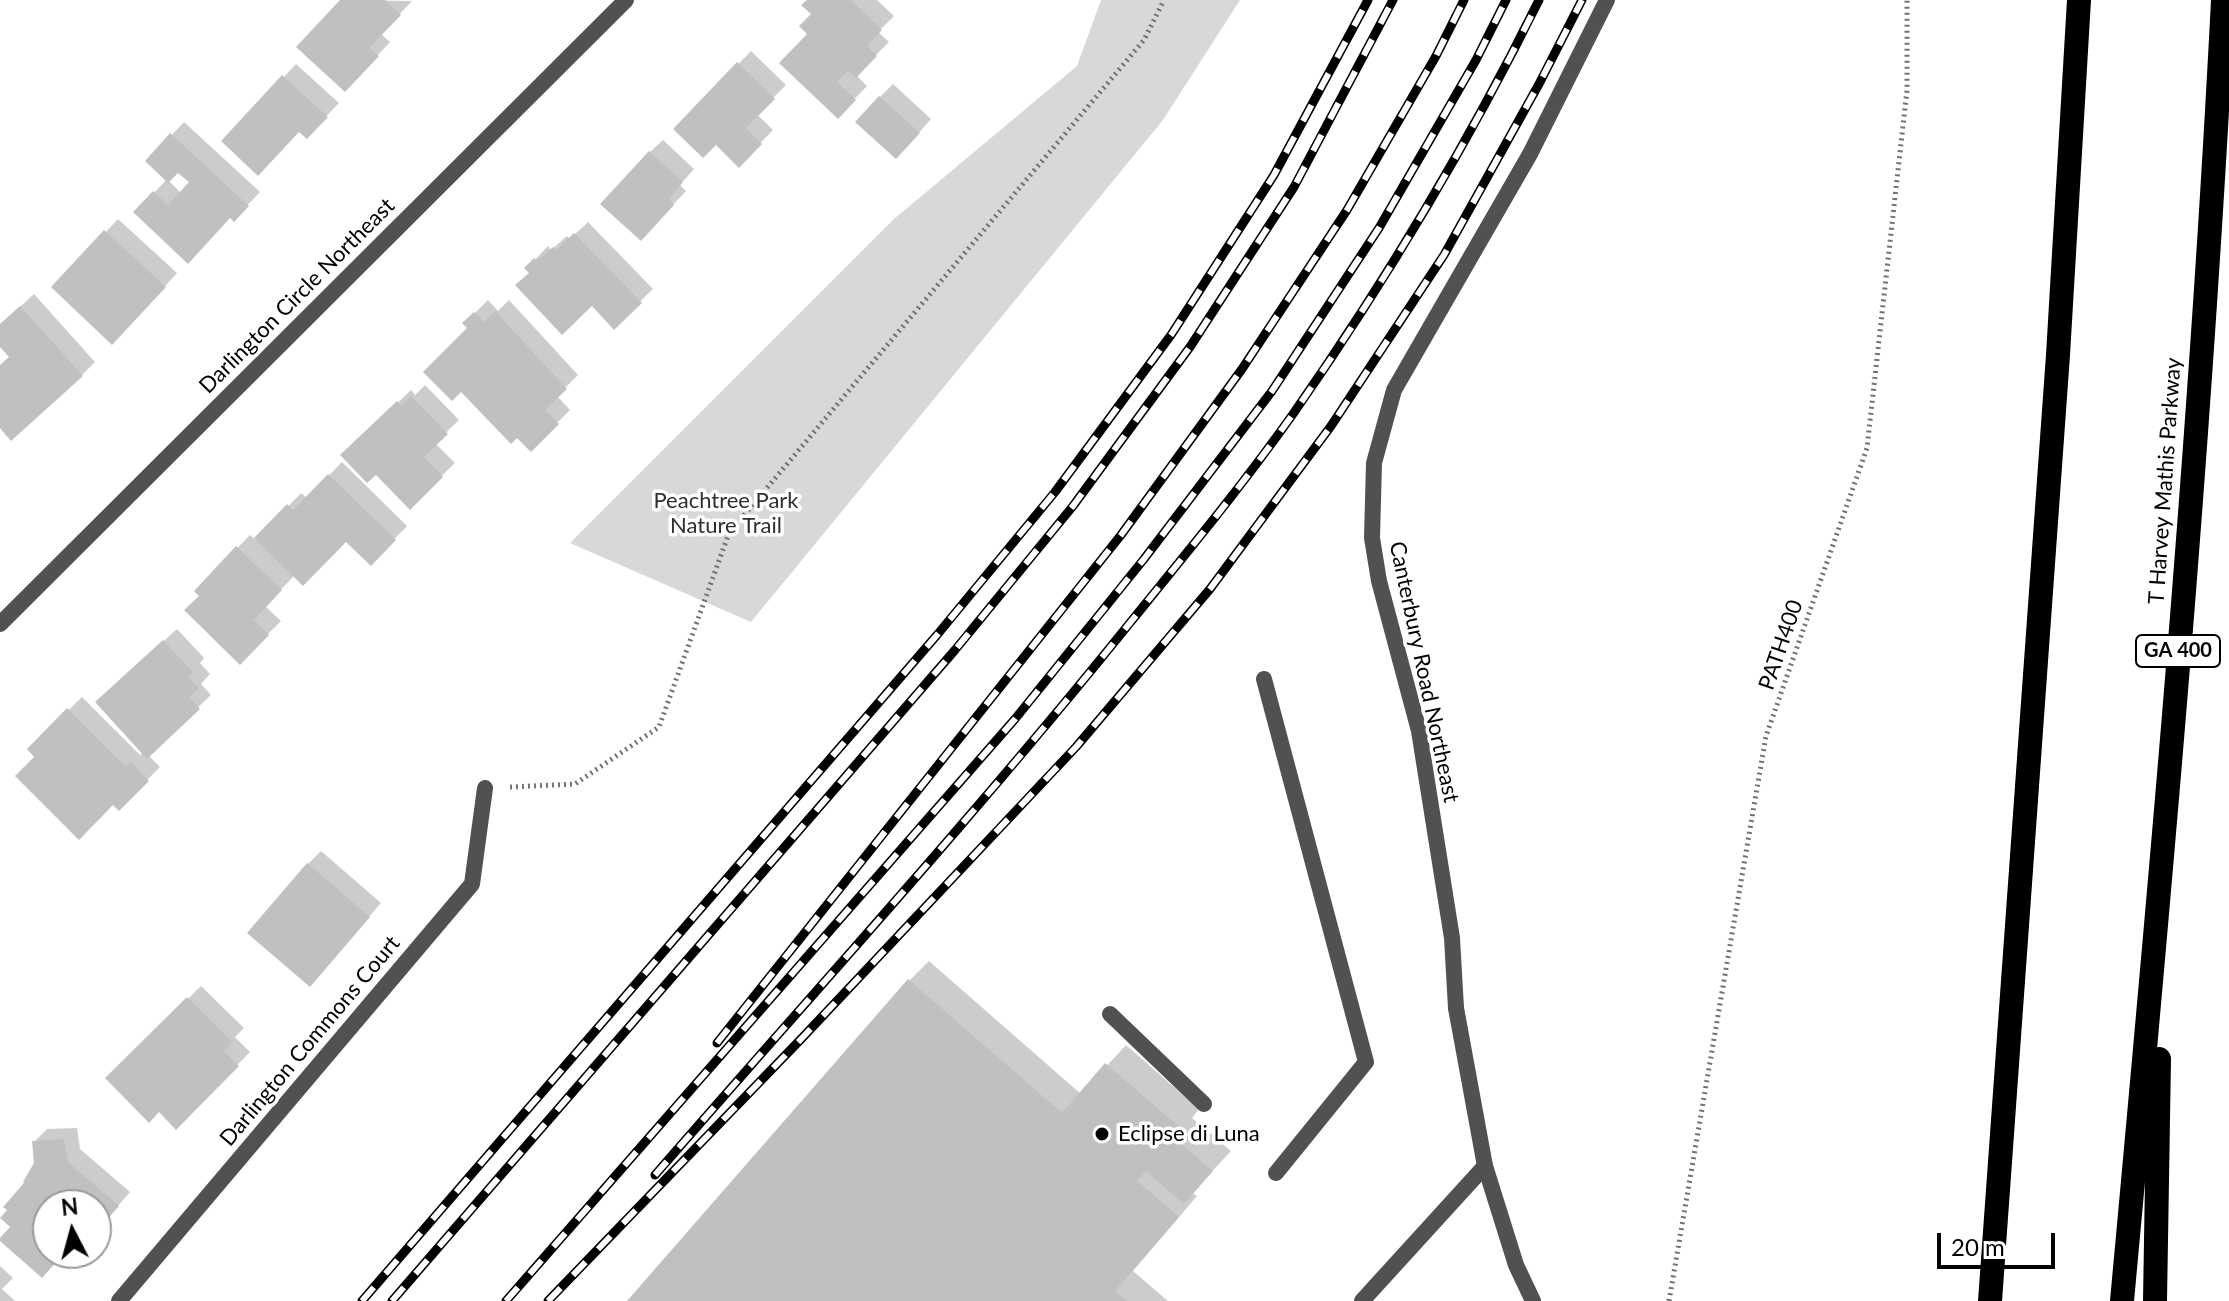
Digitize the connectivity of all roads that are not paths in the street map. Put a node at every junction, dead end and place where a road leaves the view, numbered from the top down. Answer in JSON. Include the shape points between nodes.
{"nodes":[{"id":1,"x":626,"y":0,"type":"edge"},
{"id":2,"x":1607,"y":0,"type":"edge"},
{"id":3,"x":2079,"y":0,"type":"edge"},
{"id":4,"x":2223,"y":0,"type":"edge"},
{"id":5,"x":0,"y":624,"type":"edge"},
{"id":6,"x":1264,"y":679,"type":"dead end"},
{"id":7,"x":485,"y":788,"type":"road end"},
{"id":8,"x":2162,"y":869,"type":"junction"},
{"id":9,"x":1110,"y":1014,"type":"dead end"},
{"id":10,"x":1204,"y":1104,"type":"dead end"},
{"id":11,"x":1485,"y":1166,"type":"junction"},
{"id":12,"x":1276,"y":1173,"type":"dead end"},
{"id":13,"x":119,"y":1301,"type":"edge"},
{"id":14,"x":1362,"y":1301,"type":"edge"},
{"id":15,"x":1533,"y":1301,"type":"edge"},
{"id":16,"x":1990,"y":1301,"type":"edge"},
{"id":17,"x":2122,"y":1301,"type":"edge"},
{"id":18,"x":2155,"y":1301,"type":"edge"}],
"edges":[{"from":1,"to":5,"type":"street","name":"Darlington Circle Northeast"},
{"from":2,"to":11,"type":"street","name":"Canterbury Road Northeast","via":[[1530,154],[1394,390],[1374,463],[1372,538],[1419,731],[1452,938],[1456,1008]]},
{"from":3,"to":16,"type":"highway"},
{"from":4,"to":8,"type":"highway","name":"T Harvey Mathis Parkway","number":"GA 400"},
{"from":6,"to":12,"type":"street","via":[[1366,1062]]},
{"from":7,"to":13,"type":"street","name":"Darlington Commons Court","via":[[472,884]]},
{"from":8,"to":17,"type":"highway","name":"T Harvey Mathis Parkway","number":"GA 400"},
{"from":8,"to":18,"type":"highway"},
{"from":9,"to":10,"type":"street"},
{"from":11,"to":14,"type":"street"},
{"from":11,"to":15,"type":"street","name":"Canterbury Road Northeast"}]}
